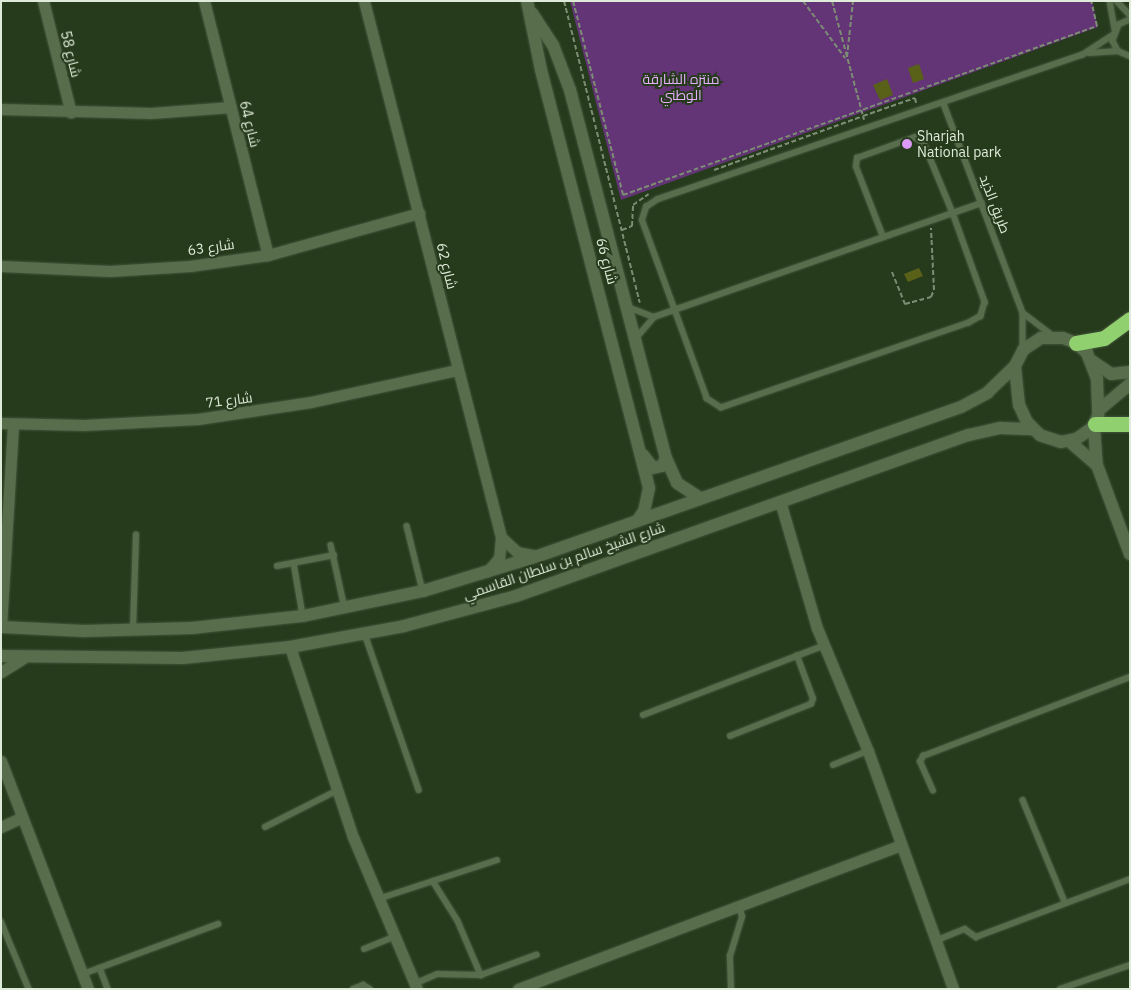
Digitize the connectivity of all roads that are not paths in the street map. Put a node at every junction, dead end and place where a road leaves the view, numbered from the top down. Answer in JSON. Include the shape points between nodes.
{"nodes":[{"id":1,"x":43,"y":1,"type":"edge"},
{"id":2,"x":204,"y":1,"type":"edge"},
{"id":3,"x":364,"y":1,"type":"edge"},
{"id":4,"x":1110,"y":1,"type":"edge"},
{"id":5,"x":1117,"y":1,"type":"edge"},
{"id":6,"x":528,"y":4,"type":"edge"},
{"id":7,"x":1130,"y":15,"type":"edge"},
{"id":8,"x":1130,"y":20,"type":"edge"},
{"id":9,"x":1114,"y":32,"type":"junction"},
{"id":10,"x":1118,"y":52,"type":"junction"},
{"id":11,"x":1082,"y":55,"type":"junction"},
{"id":12,"x":1130,"y":56,"type":"edge"},
{"id":13,"x":561,"y":61,"type":"junction"},
{"id":14,"x":541,"y":70,"type":"junction"},
{"id":15,"x":944,"y":104,"type":"junction"},
{"id":16,"x":230,"y":106,"type":"junction"},
{"id":17,"x":1,"y":108,"type":"edge"},
{"id":18,"x":71,"y":113,"type":"junction"},
{"id":19,"x":982,"y":203,"type":"junction"},
{"id":20,"x":419,"y":213,"type":"junction"},
{"id":21,"x":953,"y":213,"type":"junction"},
{"id":22,"x":882,"y":237,"type":"junction"},
{"id":23,"x":268,"y":254,"type":"junction"},
{"id":24,"x":1,"y":266,"type":"edge"},
{"id":25,"x":626,"y":306,"type":"junction"},
{"id":26,"x":674,"y":310,"type":"junction"},
{"id":27,"x":1023,"y":313,"type":"junction"},
{"id":28,"x":654,"y":317,"type":"junction"},
{"id":29,"x":1130,"y":319,"type":"edge"},
{"id":30,"x":1056,"y":337,"type":"junction"},
{"id":31,"x":635,"y":340,"type":"junction"},
{"id":32,"x":1076,"y":343,"type":"junction"},
{"id":33,"x":1023,"y":350,"type":"junction"},
{"id":34,"x":1090,"y":360,"type":"junction"},
{"id":35,"x":1015,"y":366,"type":"junction"},
{"id":36,"x":457,"y":370,"type":"junction"},
{"id":37,"x":1130,"y":372,"type":"edge"},
{"id":38,"x":1130,"y":384,"type":"edge"},
{"id":39,"x":1096,"y":420,"type":"junction"},
{"id":40,"x":1,"y":422,"type":"edge"},
{"id":41,"x":13,"y":424,"type":"junction"},
{"id":42,"x":1130,"y":424,"type":"edge"},
{"id":43,"x":1033,"y":429,"type":"junction"},
{"id":44,"x":638,"y":441,"type":"junction"},
{"id":45,"x":1069,"y":441,"type":"junction"},
{"id":46,"x":666,"y":458,"type":"junction"},
{"id":47,"x":1097,"y":465,"type":"junction"},
{"id":48,"x":700,"y":498,"type":"junction"},
{"id":49,"x":780,"y":501,"type":"junction"},
{"id":50,"x":637,"y":521,"type":"junction"},
{"id":51,"x":407,"y":526,"type":"dead end"},
{"id":52,"x":136,"y":535,"type":"dead end"},
{"id":53,"x":501,"y":537,"type":"junction"},
{"id":54,"x":331,"y":545,"type":"dead end"},
{"id":55,"x":1130,"y":554,"type":"edge"},
{"id":56,"x":334,"y":555,"type":"junction"},
{"id":57,"x":538,"y":556,"type":"junction"},
{"id":58,"x":294,"y":563,"type":"junction"},
{"id":59,"x":277,"y":566,"type":"dead end"},
{"id":60,"x":486,"y":574,"type":"junction"},
{"id":61,"x":423,"y":591,"type":"junction"},
{"id":62,"x":345,"y":608,"type":"junction"},
{"id":63,"x":303,"y":616,"type":"junction"},
{"id":64,"x":1,"y":627,"type":"edge"},
{"id":65,"x":132,"y":630,"type":"junction"},
{"id":66,"x":364,"y":634,"type":"junction"},
{"id":67,"x":823,"y":646,"type":"junction"},
{"id":68,"x":290,"y":647,"type":"junction"},
{"id":69,"x":1,"y":656,"type":"edge"},
{"id":70,"x":797,"y":656,"type":"junction"},
{"id":71,"x":23,"y":658,"type":"junction"},
{"id":72,"x":1,"y":672,"type":"edge"},
{"id":73,"x":1130,"y":677,"type":"edge"},
{"id":74,"x":643,"y":715,"type":"dead end"},
{"id":75,"x":730,"y":736,"type":"dead end"},
{"id":76,"x":868,"y":751,"type":"junction"},
{"id":77,"x":1,"y":761,"type":"edge"},
{"id":78,"x":833,"y":765,"type":"dead end"},
{"id":79,"x":6,"y":784,"type":"edge"},
{"id":80,"x":419,"y":790,"type":"dead end"},
{"id":81,"x":336,"y":791,"type":"junction"},
{"id":82,"x":932,"y":791,"type":"dead end"},
{"id":83,"x":1023,"y":800,"type":"dead end"},
{"id":84,"x":22,"y":817,"type":"junction"},
{"id":85,"x":1,"y":827,"type":"edge"},
{"id":86,"x":265,"y":827,"type":"dead end"},
{"id":87,"x":901,"y":845,"type":"junction"},
{"id":88,"x":497,"y":860,"type":"dead end"},
{"id":89,"x":1130,"y":879,"type":"edge"},
{"id":90,"x":433,"y":881,"type":"junction"},
{"id":91,"x":378,"y":899,"type":"junction"},
{"id":92,"x":1065,"y":902,"type":"junction"},
{"id":93,"x":739,"y":906,"type":"junction"},
{"id":94,"x":1,"y":921,"type":"edge"},
{"id":95,"x":218,"y":924,"type":"dead end"},
{"id":96,"x":394,"y":937,"type":"junction"},
{"id":97,"x":935,"y":942,"type":"junction"},
{"id":98,"x":364,"y":949,"type":"dead end"},
{"id":99,"x":536,"y":955,"type":"dead end"},
{"id":100,"x":1130,"y":965,"type":"edge"},
{"id":101,"x":100,"y":968,"type":"junction"},
{"id":102,"x":83,"y":974,"type":"junction"},
{"id":103,"x":481,"y":975,"type":"junction"},
{"id":104,"x":416,"y":986,"type":"edge"},
{"id":105,"x":29,"y":989,"type":"edge"},
{"id":106,"x":88,"y":989,"type":"edge"},
{"id":107,"x":108,"y":989,"type":"edge"},
{"id":108,"x":354,"y":989,"type":"edge"},
{"id":109,"x":370,"y":989,"type":"edge"},
{"id":110,"x":518,"y":989,"type":"edge"},
{"id":111,"x":730,"y":989,"type":"edge"},
{"id":112,"x":953,"y":989,"type":"edge"},
{"id":113,"x":1060,"y":989,"type":"edge"}],
"edges":[{"from":1,"to":18,"type":"street","name":"شارع 58"},
{"from":2,"to":16,"type":"street","name":"شارع 64"},
{"from":3,"to":20,"type":"street","name":"شارع 62"},
{"from":4,"to":9,"type":"lane"},
{"from":5,"to":7,"type":"lane"},
{"from":6,"to":13,"type":"street","name":"شارع 66"},
{"from":6,"to":14,"type":"street","name":"شارع 66"},
{"from":8,"to":9,"type":"lane"},
{"from":9,"to":10,"type":"lane"},
{"from":9,"to":11,"type":"lane"},
{"from":10,"to":11,"type":"lane"},
{"from":10,"to":12,"type":"lane"},
{"from":11,"to":15,"type":"lane"},
{"from":13,"to":14,"type":"street","via":[[554,53],[547,53]]},
{"from":13,"to":25,"type":"street","name":"شارع 66"},
{"from":14,"to":44,"type":"street","name":"شارع 66"},
{"from":15,"to":19,"type":"lane","name":"طريق الذيد"},
{"from":15,"to":26,"type":"lane","via":[[658,199],[646,207],[644,226]]},
{"from":16,"to":18,"type":"street","via":[[151,113]]},
{"from":16,"to":23,"type":"street","name":"شارع 64"},
{"from":17,"to":18,"type":"street"},
{"from":19,"to":21,"type":"lane"},
{"from":19,"to":27,"type":"lane","name":"طريق الذيد"},
{"from":20,"to":23,"type":"street","name":"شارع 63"},
{"from":20,"to":36,"type":"street","name":"شارع 62"},
{"from":21,"to":22,"type":"lane"},
{"from":21,"to":22,"type":"lane","via":[[924,142],[909,137],[864,153],[856,162]]},
{"from":21,"to":26,"type":"lane","via":[[985,302],[981,316],[960,326],[721,408],[707,399]]},
{"from":22,"to":26,"type":"lane"},
{"from":23,"to":24,"type":"street","name":"شارع 63","via":[[190,266],[110,271]]},
{"from":25,"to":28,"type":"lane"},
{"from":25,"to":31,"type":"street","name":"شارع 66"},
{"from":26,"to":28,"type":"lane"},
{"from":27,"to":30,"type":"lane"},
{"from":27,"to":33,"type":"lane","name":"طريق الذيد"},
{"from":28,"to":31,"type":"lane"},
{"from":29,"to":32,"type":"highway","via":[[1104,338]]},
{"from":30,"to":32,"type":"street"},
{"from":30,"to":33,"type":"street","via":[[1034,341]]},
{"from":31,"to":46,"type":"street","name":"شارع 66"},
{"from":32,"to":34,"type":"street"},
{"from":33,"to":35,"type":"street"},
{"from":34,"to":37,"type":"street","via":[[1111,374]]},
{"from":34,"to":39,"type":"street","via":[[1099,387]]},
{"from":35,"to":43,"type":"street","via":[[1018,400]]},
{"from":35,"to":48,"type":"street","name":"شارع الشيخ سالم بن سلطان القاسمي","via":[[987,393],[961,407]]},
{"from":36,"to":41,"type":"street","name":"شارع 71","via":[[405,384],[254,412],[132,423]]},
{"from":36,"to":53,"type":"street","name":"شارع 62"},
{"from":38,"to":39,"type":"street"},
{"from":39,"to":42,"type":"highway"},
{"from":39,"to":45,"type":"street","via":[[1082,437]]},
{"from":39,"to":47,"type":"street"},
{"from":40,"to":41,"type":"street","name":"شارع 71"},
{"from":41,"to":64,"type":"street"},
{"from":43,"to":45,"type":"street","via":[[1047,438]]},
{"from":43,"to":49,"type":"street","name":"شارع الشيخ سالم بن سلطان القاسمي","via":[[984,430]]},
{"from":44,"to":46,"type":"street","via":[[653,468],[662,466]]},
{"from":44,"to":50,"type":"street","name":"شارع 66","via":[[649,488],[644,511]]},
{"from":45,"to":47,"type":"street"},
{"from":46,"to":48,"type":"street","name":"شارع 66","via":[[677,483]]},
{"from":47,"to":55,"type":"street"},
{"from":48,"to":50,"type":"street","name":"شارع الشيخ سالم بن سلطان القاسمي"},
{"from":49,"to":66,"type":"street","name":"شارع الشيخ سالم بن سلطان القاسمي","via":[[516,596]]},
{"from":49,"to":67,"type":"street"},
{"from":50,"to":57,"type":"street","name":"شارع الشيخ سالم بن سلطان القاسمي"},
{"from":51,"to":61,"type":"lane"},
{"from":52,"to":65,"type":"lane"},
{"from":53,"to":57,"type":"street","via":[[517,552]]},
{"from":53,"to":60,"type":"street","name":"شارع 62","via":[[498,558]]},
{"from":54,"to":56,"type":"lane"},
{"from":56,"to":58,"type":"lane"},
{"from":56,"to":62,"type":"lane"},
{"from":57,"to":60,"type":"street","name":"شارع الشيخ سالم بن سلطان القاسمي"},
{"from":58,"to":59,"type":"lane"},
{"from":58,"to":63,"type":"lane"},
{"from":60,"to":61,"type":"street","name":"شارع الشيخ سالم بن سلطان القاسمي"},
{"from":61,"to":62,"type":"street","name":"شارع الشيخ سالم بن سلطان القاسمي"},
{"from":62,"to":63,"type":"street","name":"شارع الشيخ سالم بن سلطان القاسمي"},
{"from":63,"to":65,"type":"street","name":"شارع الشيخ سالم بن سلطان القاسمي"},
{"from":64,"to":65,"type":"street","name":"شارع الشيخ سالم بن سلطان القاسمي"},
{"from":66,"to":68,"type":"street","name":"شارع الشيخ سالم بن سلطان القاسمي"},
{"from":66,"to":80,"type":"lane"},
{"from":67,"to":70,"type":"lane"},
{"from":67,"to":76,"type":"street"},
{"from":68,"to":71,"type":"street","name":"شارع الشيخ سالم بن سلطان القاسمي","via":[[174,658]]},
{"from":68,"to":81,"type":"street"},
{"from":69,"to":71,"type":"street","name":"شارع الشيخ سالم بن سلطان القاسمي"},
{"from":70,"to":74,"type":"lane"},
{"from":70,"to":75,"type":"lane","via":[[813,699],[811,704]]},
{"from":71,"to":72,"type":"street"},
{"from":73,"to":82,"type":"lane","via":[[922,756],[920,762]]},
{"from":76,"to":78,"type":"lane"},
{"from":76,"to":87,"type":"street"},
{"from":77,"to":79,"type":"street"},
{"from":79,"to":84,"type":"street"},
{"from":81,"to":86,"type":"lane"},
{"from":81,"to":91,"type":"street"},
{"from":83,"to":92,"type":"lane"},
{"from":84,"to":85,"type":"street"},
{"from":84,"to":102,"type":"street"},
{"from":87,"to":93,"type":"street"},
{"from":87,"to":97,"type":"street"},
{"from":88,"to":90,"type":"lane"},
{"from":89,"to":92,"type":"lane"},
{"from":90,"to":91,"type":"lane"},
{"from":90,"to":103,"type":"lane","via":[[458,921]]},
{"from":91,"to":96,"type":"street"},
{"from":92,"to":97,"type":"lane","via":[[976,937],[965,929]]},
{"from":93,"to":110,"type":"street"},
{"from":93,"to":111,"type":"lane","via":[[742,917],[730,956]]},
{"from":94,"to":105,"type":"lane"},
{"from":95,"to":101,"type":"lane"},
{"from":96,"to":98,"type":"lane"},
{"from":96,"to":104,"type":"street"},
{"from":97,"to":112,"type":"street"},
{"from":99,"to":103,"type":"lane"},
{"from":100,"to":113,"type":"lane"},
{"from":101,"to":102,"type":"lane"},
{"from":101,"to":107,"type":"lane"},
{"from":102,"to":106,"type":"street"},
{"from":103,"to":104,"type":"lane","via":[[440,973]]},
{"from":108,"to":109,"type":"lane","via":[[363,985]]}]}
